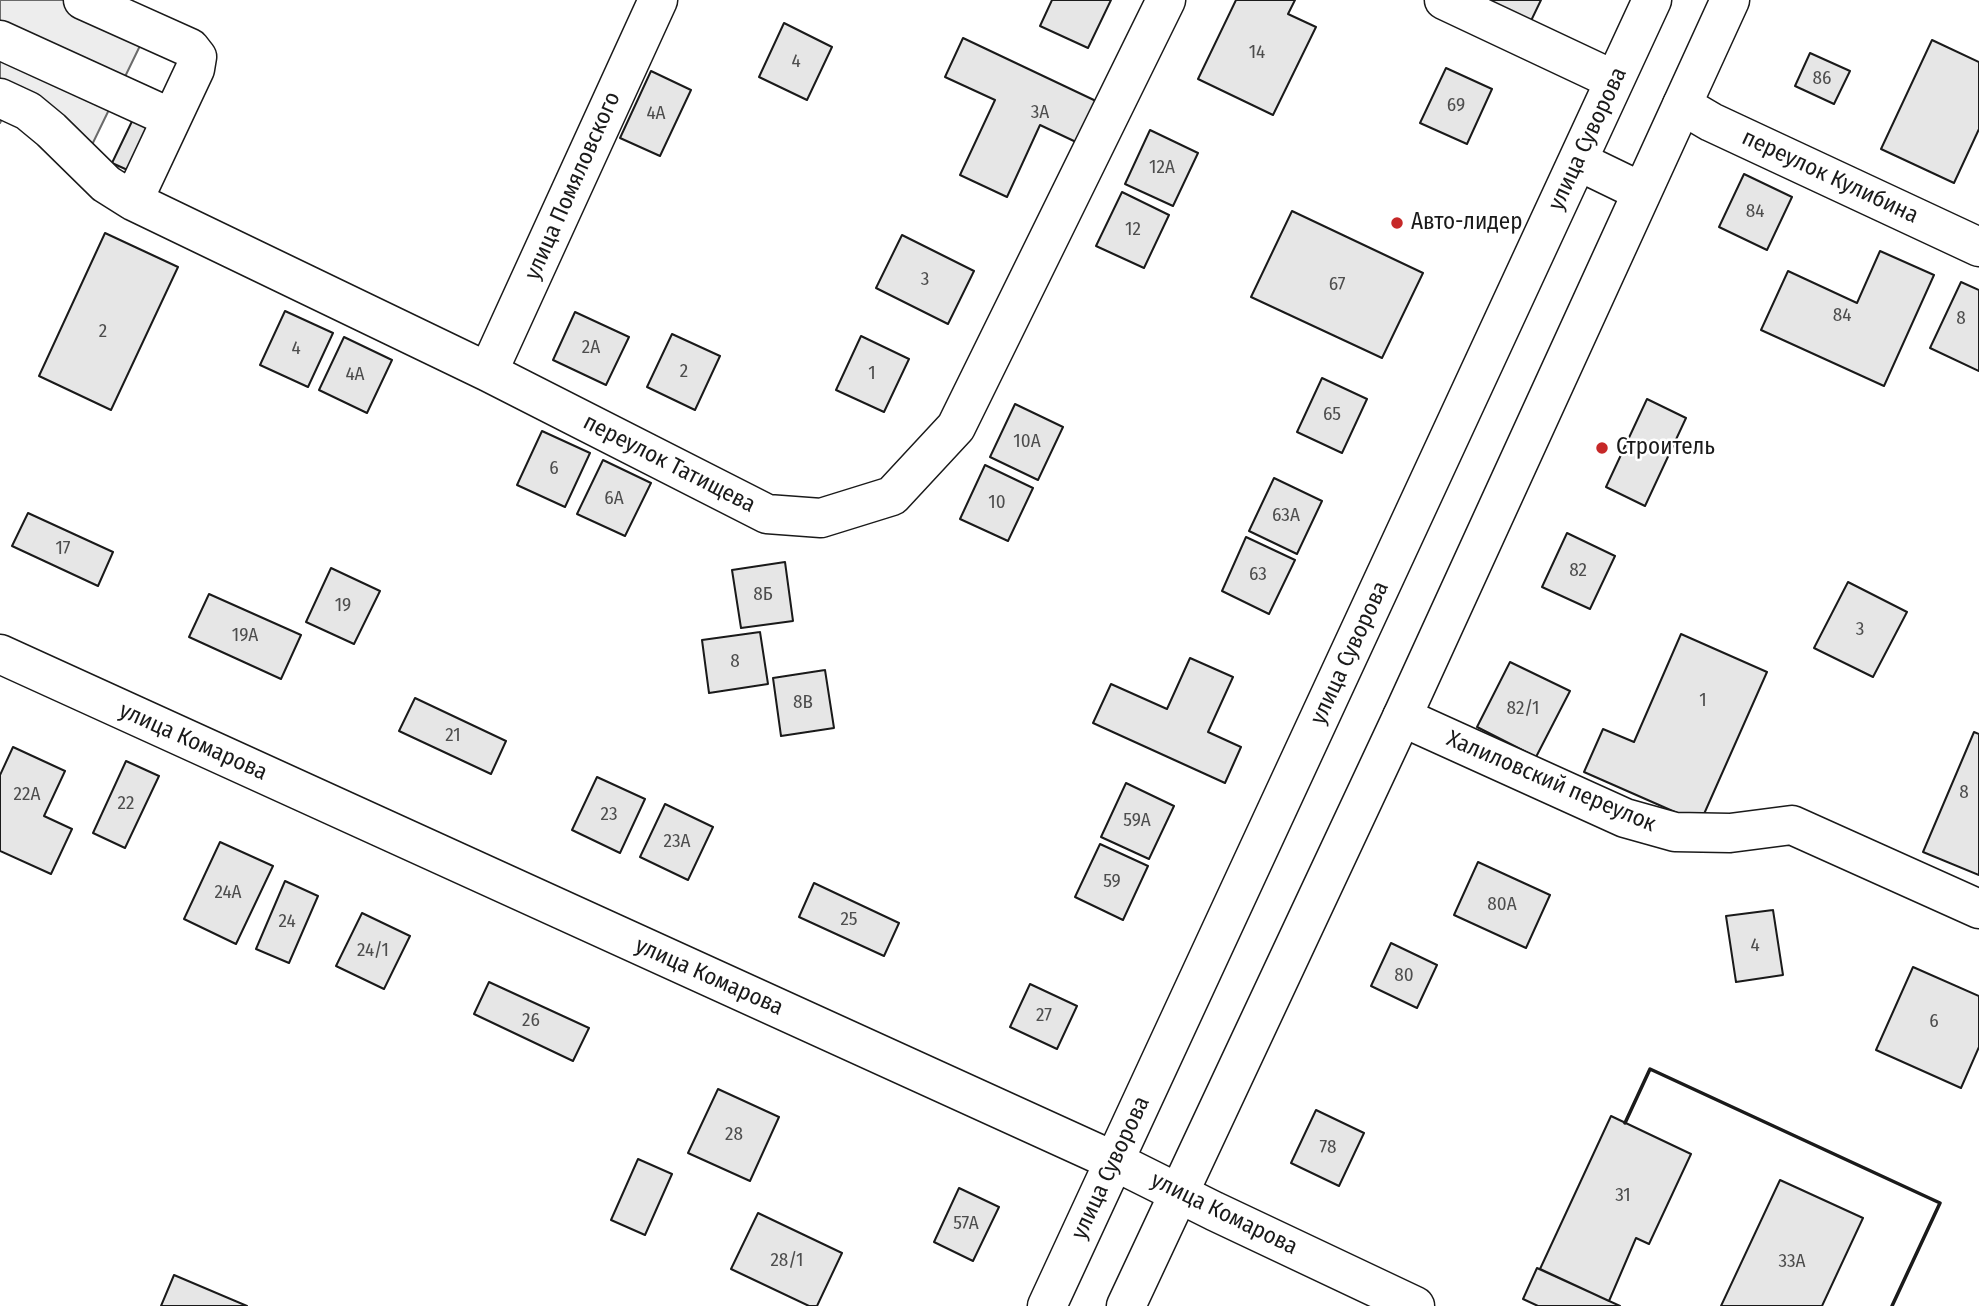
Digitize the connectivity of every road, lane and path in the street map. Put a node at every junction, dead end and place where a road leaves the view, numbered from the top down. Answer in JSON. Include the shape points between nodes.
{"nodes":[{"id":1,"x":83,"y":0,"type":"edge"},
{"id":2,"x":658,"y":0,"type":"edge"},
{"id":3,"x":1166,"y":0,"type":"edge"},
{"id":4,"x":1444,"y":0,"type":"edge"},
{"id":5,"x":1652,"y":0,"type":"edge"},
{"id":6,"x":1730,"y":0,"type":"edge"},
{"id":7,"x":0,"y":40,"type":"edge"},
{"id":8,"x":1614,"y":80,"type":"junction"},
{"id":9,"x":0,"y":98,"type":"edge"},
{"id":10,"x":1682,"y":105,"type":"junction"},
{"id":11,"x":171,"y":118,"type":"junction"},
{"id":12,"x":1578,"y":161,"type":"junction"},
{"id":13,"x":1642,"y":192,"type":"junction"},
{"id":14,"x":133,"y":201,"type":"junction"},
{"id":15,"x":1979,"y":247,"type":"edge"},
{"id":16,"x":488,"y":372,"type":"junction"},
{"id":17,"x":0,"y":654,"type":"edge"},
{"id":18,"x":1402,"y":717,"type":"junction"},
{"id":19,"x":1979,"y":909,"type":"edge"},
{"id":20,"x":1114,"y":1161,"type":"junction"},
{"id":21,"x":1179,"y":1192,"type":"junction"},
{"id":22,"x":1047,"y":1306,"type":"edge"},
{"id":23,"x":1126,"y":1306,"type":"edge"},
{"id":24,"x":1415,"y":1306,"type":"edge"}],
"edges":[{"from":1,"to":11,"type":"street","via":[[190,48],[197,57]]},
{"from":2,"to":16,"type":"street","name":"улица Помяловского"},
{"from":3,"to":16,"type":"street","name":"переулок Татищева","via":[[956,427],[892,495],[821,519],[767,514]]},
{"from":4,"to":8,"type":"street"},
{"from":5,"to":8,"type":"street","name":"улица Суворова"},
{"from":6,"to":10,"type":"street"},
{"from":7,"to":11,"type":"street"},
{"from":8,"to":12,"type":"street","name":"улица Суворова"},
{"from":9,"to":14,"type":"street","name":"переулок Татищева","via":[[28,111],[106,184]]},
{"from":10,"to":13,"type":"street"},
{"from":10,"to":15,"type":"street","name":"переулок Кулибина"},
{"from":11,"to":14,"type":"street"},
{"from":12,"to":13,"type":"street"},
{"from":12,"to":20,"type":"street","name":"улица Суворова"},
{"from":13,"to":18,"type":"street"},
{"from":14,"to":16,"type":"street","name":"переулок Татищева"},
{"from":17,"to":20,"type":"street","name":"улица Комарова"},
{"from":18,"to":19,"type":"street","name":"Халиловский переулок","via":[[1625,818],[1675,832],[1730,833],[1792,825]]},
{"from":18,"to":21,"type":"street"},
{"from":20,"to":21,"type":"street","name":"улица Комарова"},
{"from":20,"to":22,"type":"street","name":"улица Суворова"},
{"from":21,"to":23,"type":"street"},
{"from":21,"to":24,"type":"street","name":"улица Комарова"}]}
